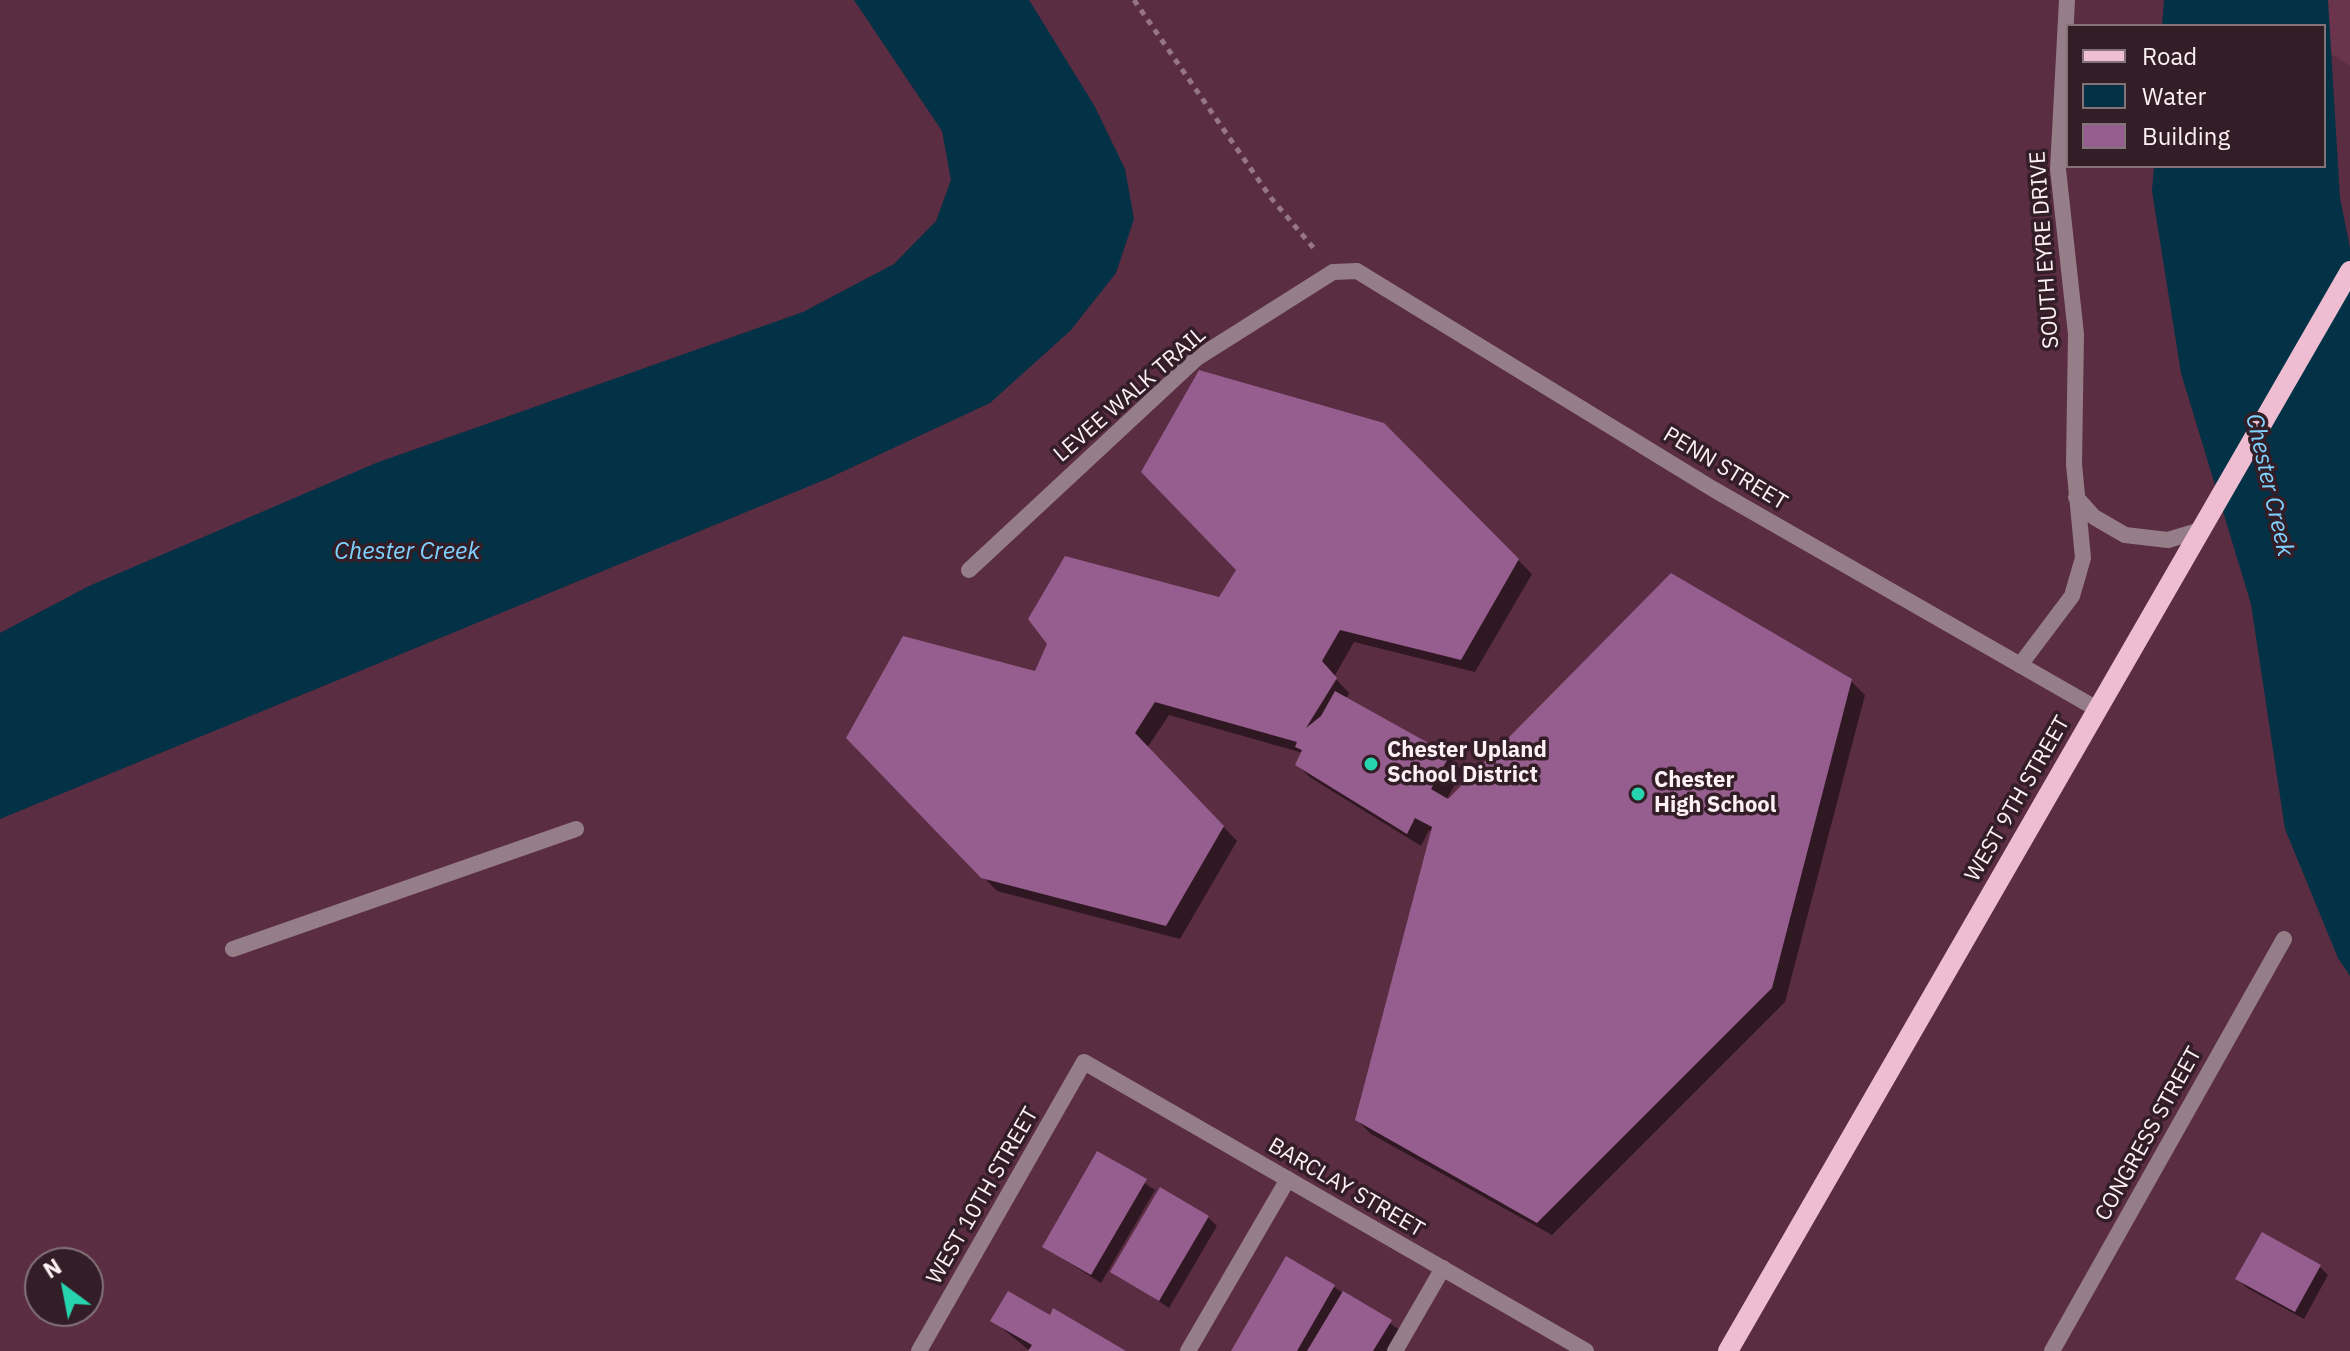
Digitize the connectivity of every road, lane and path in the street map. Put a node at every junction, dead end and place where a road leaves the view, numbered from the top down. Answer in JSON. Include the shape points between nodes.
{"nodes":[{"id":1,"x":1134,"y":0,"type":"edge"},
{"id":2,"x":2067,"y":0,"type":"edge"},
{"id":3,"x":2350,"y":271,"type":"edge"},
{"id":4,"x":1333,"y":272,"type":"junction"},
{"id":5,"x":2076,"y":497,"type":"junction"},
{"id":6,"x":2201,"y":530,"type":"junction"},
{"id":7,"x":969,"y":570,"type":"dead end"},
{"id":8,"x":2020,"y":665,"type":"junction"},
{"id":9,"x":2097,"y":709,"type":"junction"},
{"id":10,"x":576,"y":829,"type":"dead end"},
{"id":11,"x":2284,"y":939,"type":"dead end"},
{"id":12,"x":233,"y":949,"type":"dead end"},
{"id":13,"x":1084,"y":1062,"type":"joint"},
{"id":14,"x":1288,"y":1179,"type":"junction"},
{"id":15,"x":1443,"y":1268,"type":"junction"},
{"id":16,"x":919,"y":1351,"type":"edge"},
{"id":17,"x":1188,"y":1351,"type":"edge"},
{"id":18,"x":1395,"y":1351,"type":"edge"},
{"id":19,"x":1586,"y":1351,"type":"edge"},
{"id":20,"x":1728,"y":1351,"type":"edge"},
{"id":21,"x":2052,"y":1351,"type":"edge"}],
"edges":[{"from":1,"to":4,"type":"path","via":[[1271,198]]},
{"from":2,"to":5,"type":"street","name":"SOUTH EYRE DRIVE","via":[[2058,169],[2076,334]]},
{"from":3,"to":6,"type":"main road","name":"WEST 9TH STREET"},
{"from":4,"to":7,"type":"street","name":"LEVEE WALK TRAIL","via":[[1197,358]]},
{"from":4,"to":8,"type":"street","name":"PENN STREET","via":[[1357,271],[1713,489]]},
{"from":5,"to":6,"type":"street","via":[[2094,517],[2125,535],[2168,540]]},
{"from":5,"to":8,"type":"street","name":"SOUTH EYRE DRIVE","via":[[2083,540],[2079,577]]},
{"from":6,"to":9,"type":"main road","name":"WEST 9TH STREET"},
{"from":8,"to":9,"type":"street","name":"PENN STREET"},
{"from":9,"to":20,"type":"main road","name":"WEST 9TH STREET"},
{"from":10,"to":12,"type":"street"},
{"from":11,"to":21,"type":"street","name":"CONGRESS STREET"},
{"from":13,"to":14,"type":"street","name":"BARCLAY STREET"},
{"from":13,"to":16,"type":"street","name":"WEST 10TH STREET"},
{"from":14,"to":15,"type":"street","name":"BARCLAY STREET"},
{"from":14,"to":17,"type":"street"},
{"from":15,"to":18,"type":"street"},
{"from":15,"to":19,"type":"street","name":"BARCLAY STREET"}]}
